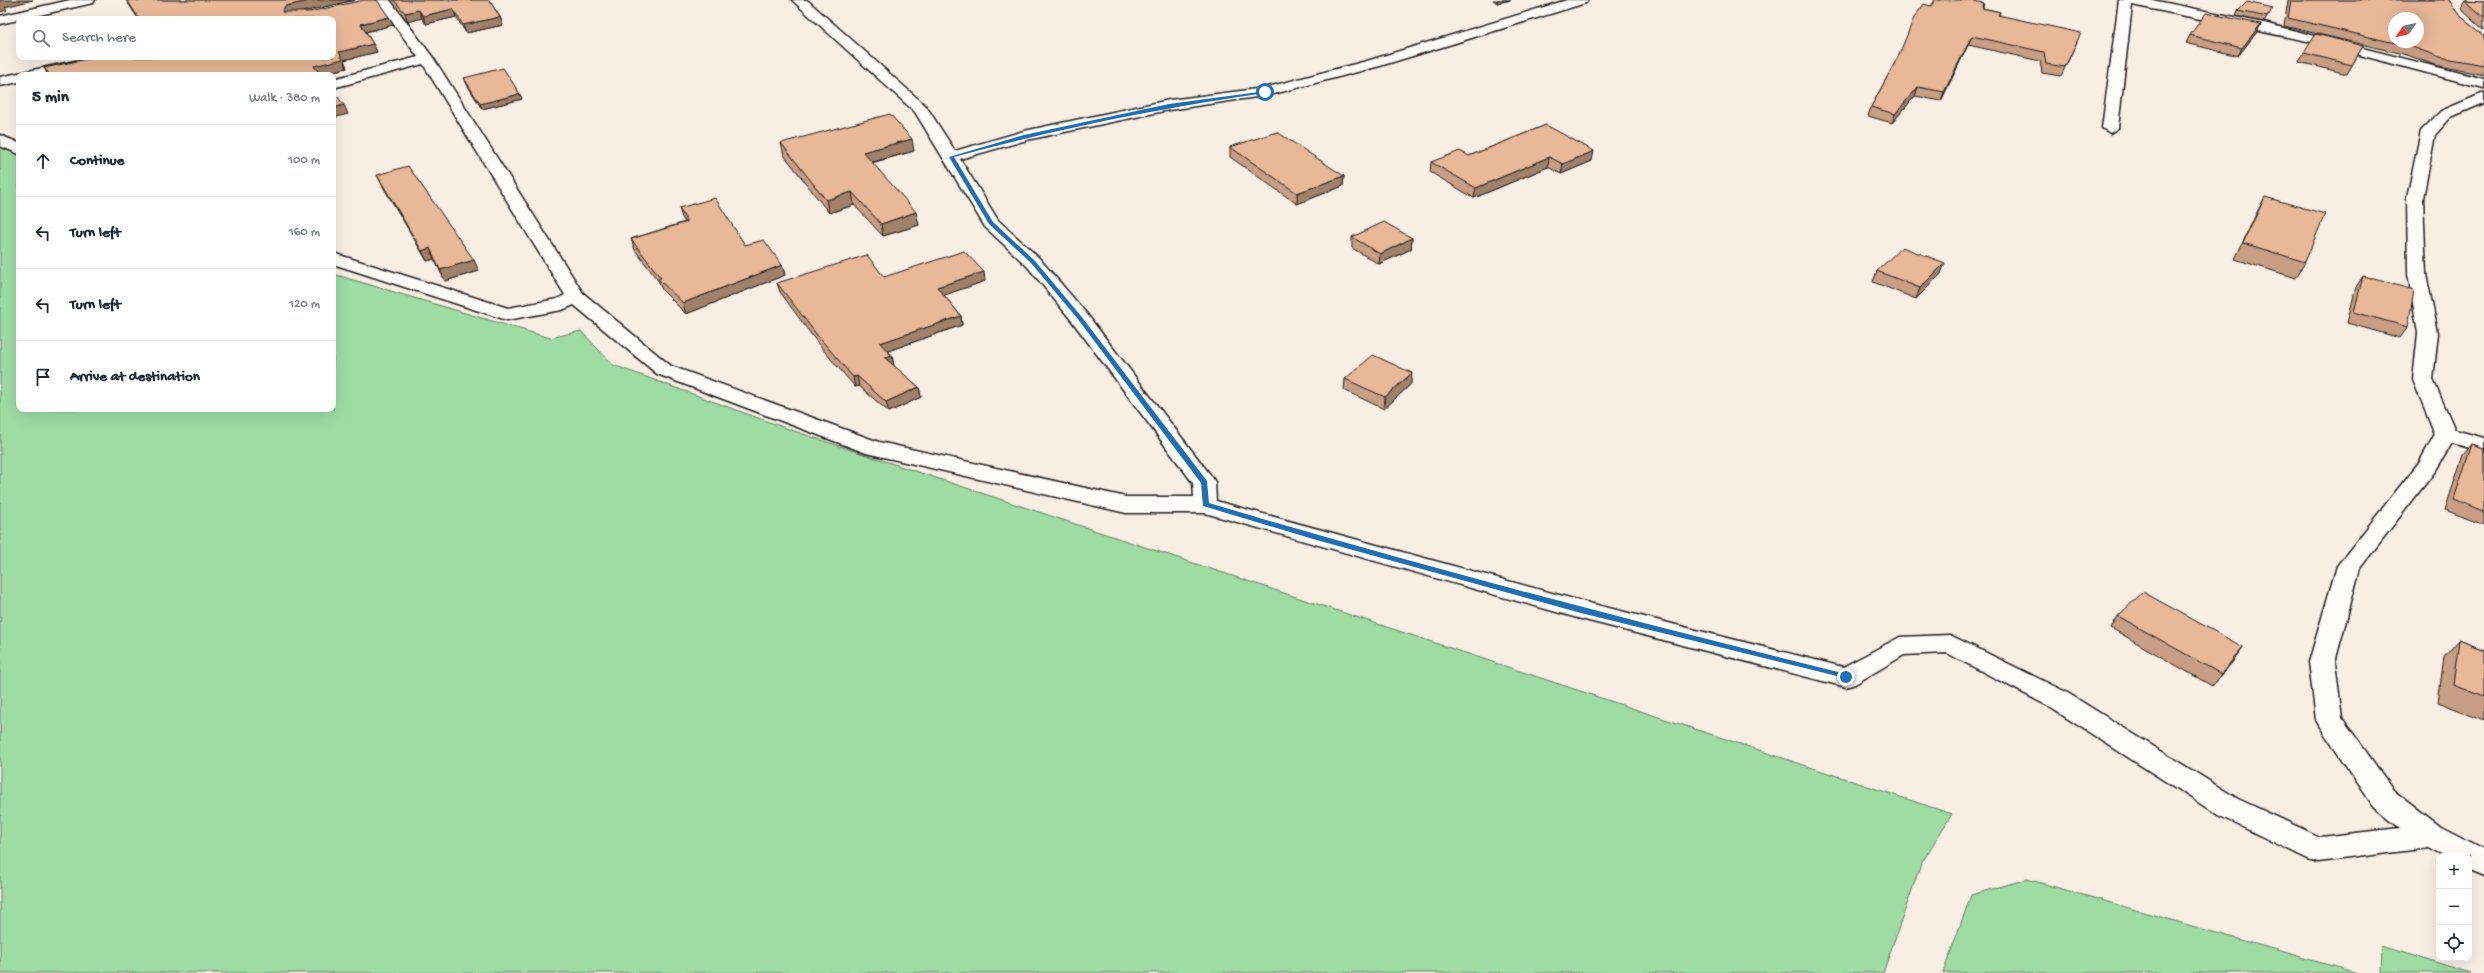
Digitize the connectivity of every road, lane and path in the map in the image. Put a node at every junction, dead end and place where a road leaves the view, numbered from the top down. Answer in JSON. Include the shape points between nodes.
{"nodes":[{"id":1,"x":88,"y":0,"type":"edge"},
{"id":2,"x":382,"y":0,"type":"edge"},
{"id":3,"x":799,"y":0,"type":"edge"},
{"id":4,"x":1581,"y":0,"type":"edge"},
{"id":5,"x":2126,"y":0,"type":"edge"},
{"id":6,"x":2130,"y":0,"type":"edge"},
{"id":7,"x":366,"y":3,"type":"edge"},
{"id":8,"x":16,"y":16,"type":"edge"},
{"id":9,"x":18,"y":16,"type":"edge"},
{"id":10,"x":0,"y":20,"type":"edge"},
{"id":11,"x":427,"y":58,"type":"junction"},
{"id":12,"x":100,"y":60,"type":"edge"},
{"id":13,"x":44,"y":72,"type":"edge"},
{"id":14,"x":16,"y":79,"type":"edge"},
{"id":15,"x":0,"y":82,"type":"edge"},
{"id":16,"x":336,"y":83,"type":"edge"},
{"id":17,"x":2484,"y":84,"type":"edge"},
{"id":18,"x":2484,"y":98,"type":"edge"},
{"id":19,"x":2110,"y":128,"type":"dead end"},
{"id":20,"x":0,"y":140,"type":"edge"},
{"id":21,"x":16,"y":148,"type":"edge"},
{"id":22,"x":951,"y":157,"type":"junction"},
{"id":23,"x":336,"y":259,"type":"edge"},
{"id":24,"x":576,"y":297,"type":"junction"},
{"id":25,"x":2446,"y":434,"type":"junction"},
{"id":26,"x":2484,"y":445,"type":"edge"},
{"id":27,"x":1205,"y":505,"type":"junction"},
{"id":28,"x":2431,"y":836,"type":"junction"},
{"id":29,"x":2484,"y":863,"type":"edge"}],
"edges":[{"from":1,"to":9,"type":"street"},
{"from":2,"to":7,"type":"street"},
{"from":2,"to":11,"type":"street"},
{"from":3,"to":22,"type":"street","via":[[922,109]]},
{"from":4,"to":22,"type":"street","via":[[1375,63],[1265,92],[1169,105],[1024,136]]},
{"from":5,"to":19,"type":"street"},
{"from":6,"to":17,"type":"street","via":[[2209,13],[2365,51]]},
{"from":8,"to":10,"type":"street"},
{"from":11,"to":16,"type":"street"},
{"from":11,"to":24,"type":"street"},
{"from":12,"to":13,"type":"street"},
{"from":14,"to":15,"type":"street"},
{"from":18,"to":25,"type":"street","via":[[2446,114],[2427,134],[2415,198],[2417,274],[2428,332],[2423,380]]},
{"from":20,"to":21,"type":"street"},
{"from":22,"to":27,"type":"street","via":[[991,223],[1033,262],[1079,317],[1200,476],[1204,482]]},
{"from":23,"to":24,"type":"street","via":[[507,314],[562,304]]},
{"from":24,"to":27,"type":"street","via":[[664,370],[874,448],[1126,505]]},
{"from":25,"to":26,"type":"street"},
{"from":25,"to":28,"type":"street","via":[[2428,465],[2349,566],[2322,662],[2329,720],[2384,799]]},
{"from":27,"to":28,"type":"street","via":[[1581,610],[1846,677],[1900,646],[1950,644],[2057,699],[2228,807],[2318,850]]},
{"from":28,"to":29,"type":"street"}]}
